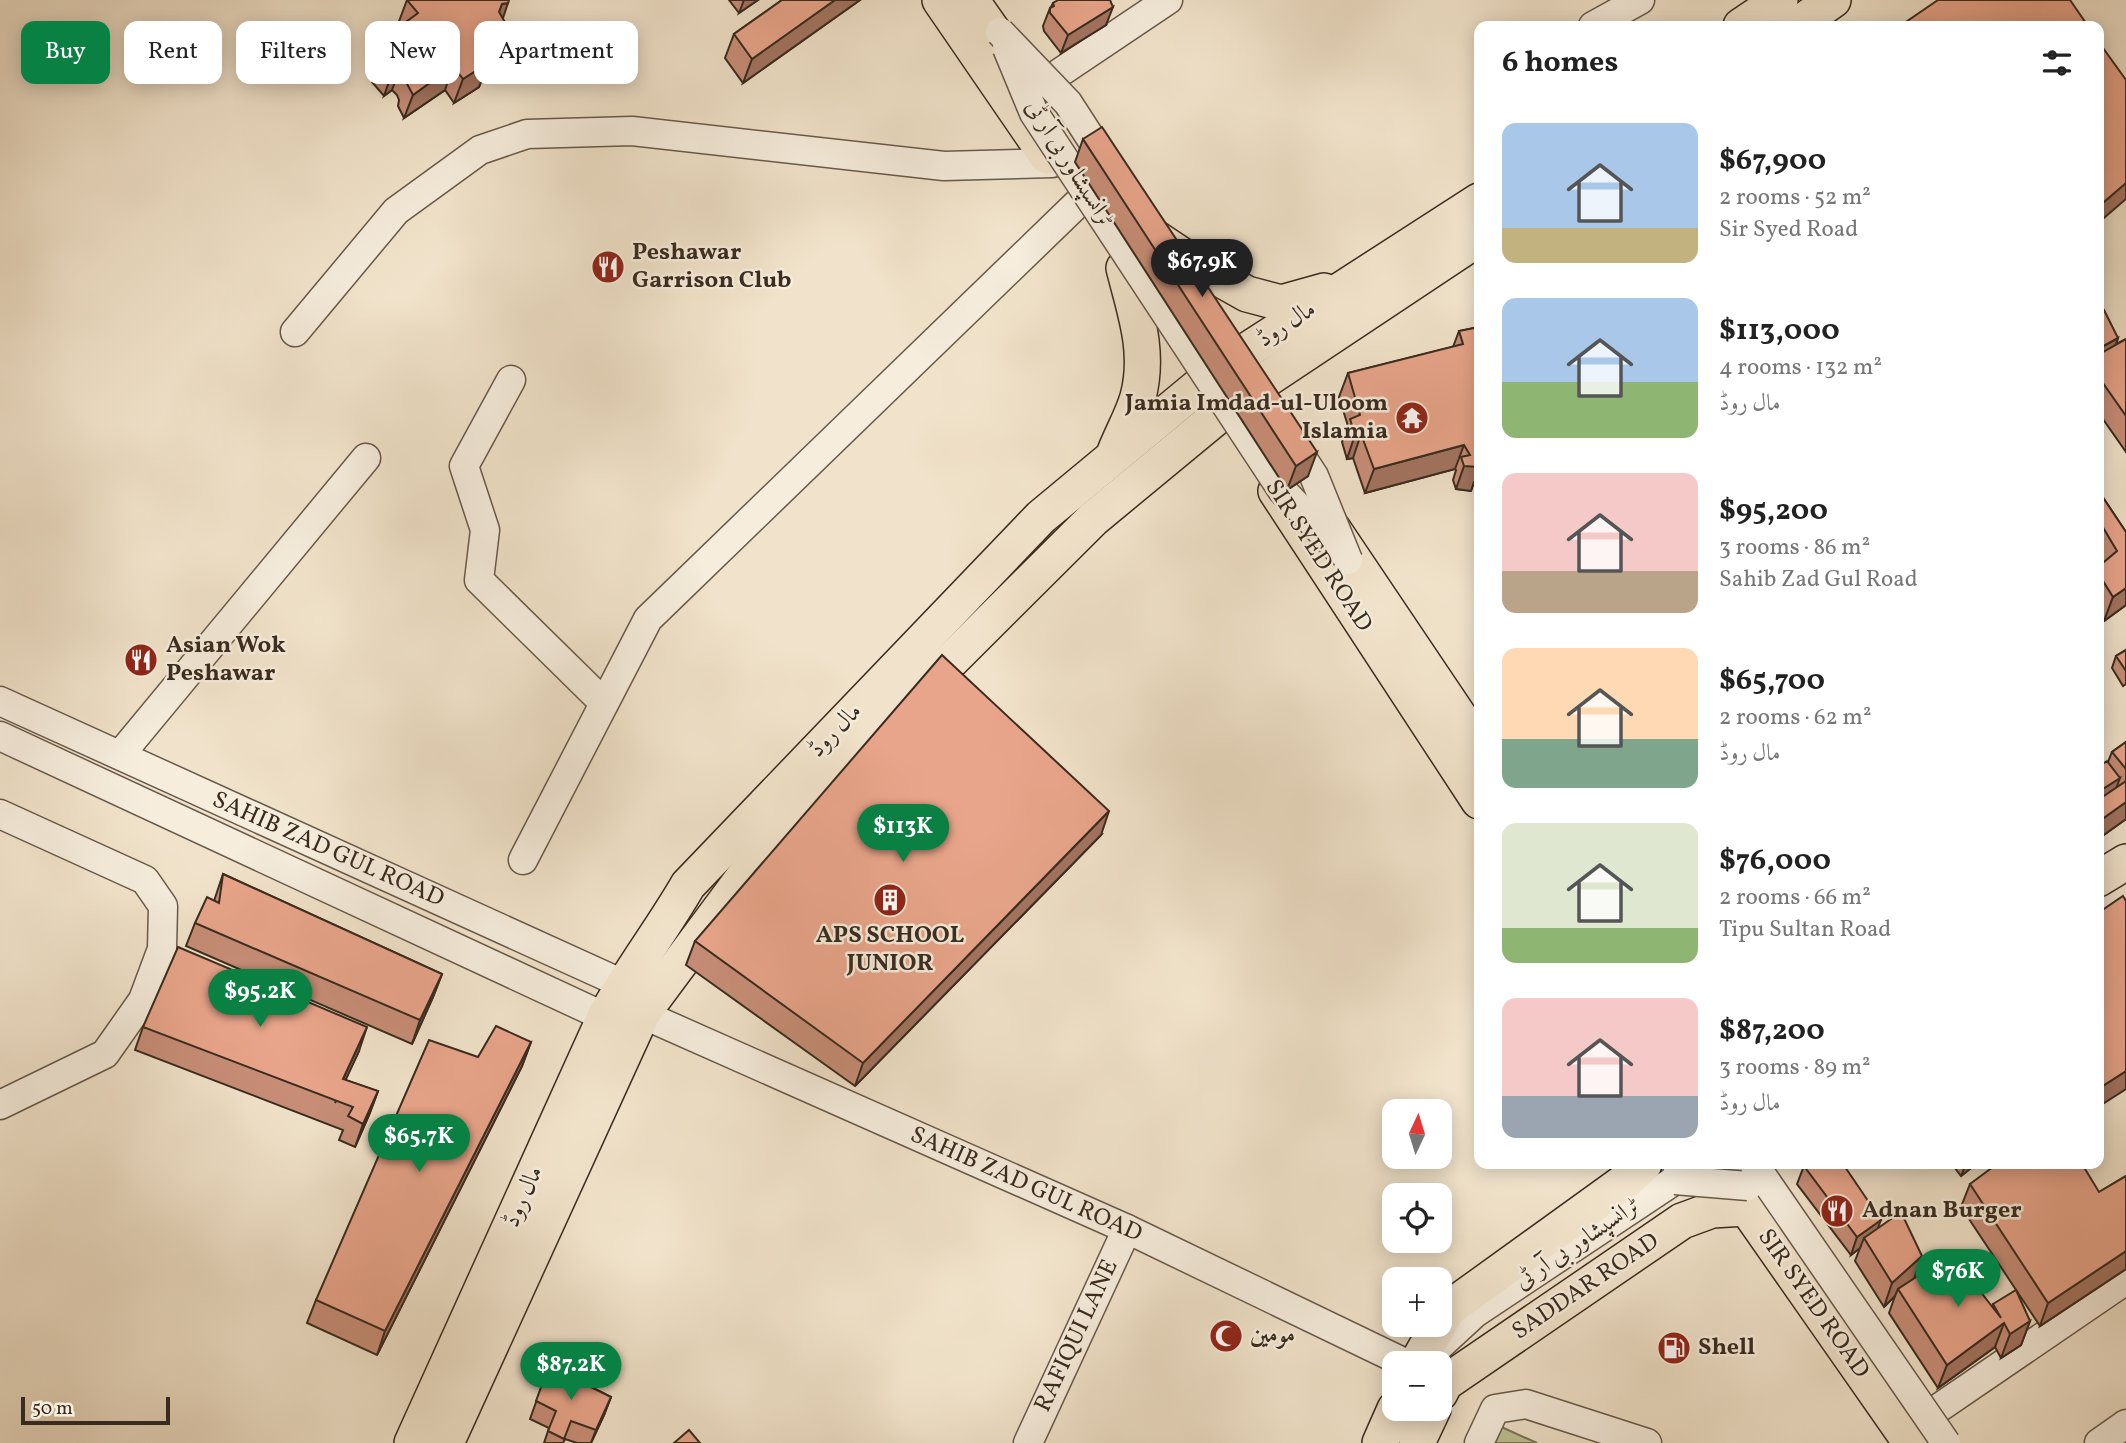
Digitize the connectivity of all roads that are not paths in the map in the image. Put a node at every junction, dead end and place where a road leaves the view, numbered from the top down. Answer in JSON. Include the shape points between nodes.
{"nodes":[{"id":1,"x":940,"y":0,"type":"edge"},
{"id":2,"x":971,"y":0,"type":"edge"},
{"id":3,"x":978,"y":0,"type":"edge"},
{"id":4,"x":1168,"y":0,"type":"edge"},
{"id":5,"x":1640,"y":0,"type":"edge"},
{"id":6,"x":1780,"y":0,"type":"edge"},
{"id":7,"x":1602,"y":21,"type":"edge"},
{"id":8,"x":1748,"y":21,"type":"edge"},
{"id":9,"x":1000,"y":32,"type":"junction"},
{"id":10,"x":1034,"y":90,"type":"junction"},
{"id":11,"x":1052,"y":163,"type":"junction"},
{"id":12,"x":1113,"y":201,"type":"junction"},
{"id":13,"x":1474,"y":204,"type":"edge"},
{"id":14,"x":1474,"y":242,"type":"edge"},
{"id":15,"x":1124,"y":268,"type":"junction"},
{"id":16,"x":1352,"y":283,"type":"junction"},
{"id":17,"x":1192,"y":292,"type":"edge"},
{"id":18,"x":295,"y":332,"type":"dead end"},
{"id":19,"x":1216,"y":361,"type":"junction"},
{"id":20,"x":511,"y":380,"type":"dead end"},
{"id":21,"x":1254,"y":410,"type":"junction"},
{"id":22,"x":366,"y":458,"type":"dead end"},
{"id":23,"x":1112,"y":458,"type":"junction"},
{"id":24,"x":1348,"y":559,"type":"junction"},
{"id":25,"x":0,"y":701,"type":"edge"},
{"id":26,"x":604,"y":703,"type":"junction"},
{"id":27,"x":0,"y":736,"type":"edge"},
{"id":28,"x":1474,"y":739,"type":"edge"},
{"id":29,"x":1474,"y":748,"type":"edge"},
{"id":30,"x":120,"y":755,"type":"junction"},
{"id":31,"x":1474,"y":792,"type":"edge"},
{"id":32,"x":0,"y":814,"type":"edge"},
{"id":33,"x":523,"y":860,"type":"dead end"},
{"id":34,"x":2126,"y":862,"type":"edge"},
{"id":35,"x":2104,"y":875,"type":"edge"},
{"id":36,"x":623,"y":984,"type":"junction"},
{"id":37,"x":642,"y":1014,"type":"junction"},
{"id":38,"x":605,"y":1017,"type":"junction"},
{"id":39,"x":0,"y":1105,"type":"edge"},
{"id":40,"x":1639,"y":1169,"type":"edge"},
{"id":41,"x":1719,"y":1169,"type":"edge"},
{"id":42,"x":1757,"y":1169,"type":"edge"},
{"id":43,"x":1768,"y":1169,"type":"edge"},
{"id":44,"x":1678,"y":1172,"type":"edge"},
{"id":45,"x":1746,"y":1208,"type":"junction"},
{"id":46,"x":1785,"y":1209,"type":"junction"},
{"id":47,"x":1127,"y":1229,"type":"junction"},
{"id":48,"x":1824,"y":1253,"type":"junction"},
{"id":49,"x":1793,"y":1274,"type":"junction"},
{"id":50,"x":2126,"y":1280,"type":"edge"},
{"id":51,"x":1452,"y":1306,"type":"edge"},
{"id":52,"x":1435,"y":1351,"type":"edge"},
{"id":53,"x":1382,"y":1352,"type":"edge"},
{"id":54,"x":1452,"y":1378,"type":"edge"},
{"id":55,"x":1390,"y":1421,"type":"edge"},
{"id":56,"x":1403,"y":1421,"type":"edge"},
{"id":57,"x":1427,"y":1421,"type":"edge"},
{"id":58,"x":2126,"y":1424,"type":"edge"},
{"id":59,"x":1942,"y":1433,"type":"edge"},
{"id":60,"x":412,"y":1443,"type":"edge"},
{"id":61,"x":446,"y":1443,"type":"edge"},
{"id":62,"x":1028,"y":1443,"type":"edge"},
{"id":63,"x":1380,"y":1443,"type":"edge"},
{"id":64,"x":1393,"y":1443,"type":"edge"},
{"id":65,"x":1417,"y":1443,"type":"edge"},
{"id":66,"x":1479,"y":1443,"type":"edge"},
{"id":67,"x":1647,"y":1443,"type":"edge"},
{"id":68,"x":1911,"y":1443,"type":"edge"},
{"id":69,"x":2099,"y":1443,"type":"edge"}],
"edges":[{"from":1,"to":11,"type":"main road","name":"SIR SYED ROAD"},
{"from":2,"to":10,"type":"main road","name":"SIR SYED ROAD"},
{"from":3,"to":9,"type":"street","name":"ٹرانسپشاور بی آر ٹی"},
{"from":4,"to":10,"type":"street"},
{"from":5,"to":7,"type":"street"},
{"from":6,"to":8,"type":"main road"},
{"from":9,"to":12,"type":"street","name":"ٹرانسپشاور بی آر ٹی","bridge":true,"via":[[1068,103]]},
{"from":9,"to":24,"type":"street","name":"ٹرانسپشاور بی آر ٹی","bridge":true,"via":[[1034,113],[1259,456],[1282,490]]},
{"from":10,"to":12,"type":"main road","name":"SIR SYED ROAD"},
{"from":11,"to":12,"type":"main road","name":"SIR SYED ROAD"},
{"from":11,"to":18,"type":"street","via":[[944,166],[632,131],[527,134],[480,150],[396,211]]},
{"from":12,"to":15,"type":"main road","name":"SIR SYED ROAD"},
{"from":12,"to":16,"type":"main road","via":[[1199,268],[1247,294],[1281,303]]},
{"from":12,"to":17,"type":"street","name":"ٹرانسپشاور بی آر ٹی"},
{"from":12,"to":19,"type":"main road","name":"SIR SYED ROAD"},
{"from":12,"to":26,"type":"street","via":[[648,620]]},
{"from":13,"to":16,"type":"main road","name":"مال روڈ"},
{"from":14,"to":21,"type":"main road","name":"مال روڈ"},
{"from":15,"to":19,"type":"main road","name":"SIR SYED ROAD"},
{"from":15,"to":23,"type":"main road","via":[[1142,340],[1143,371],[1138,399]]},
{"from":16,"to":19,"type":"main road","name":"مال روڈ"},
{"from":19,"to":21,"type":"main road","name":"SIR SYED ROAD"},
{"from":19,"to":23,"type":"main road","name":"مال روڈ"},
{"from":20,"to":26,"type":"street","via":[[464,466],[485,530],[479,580]]},
{"from":21,"to":24,"type":"street","name":"ٹرانسپشاور بی آر ٹی","bridge":true,"via":[[1314,476]]},
{"from":21,"to":28,"type":"main road","name":"SIR SYED ROAD"},
{"from":21,"to":31,"type":"main road","name":"SIR SYED ROAD"},
{"from":21,"to":37,"type":"main road","name":"مال روڈ","via":[[1093,519],[772,839]]},
{"from":22,"to":30,"type":"street"},
{"from":23,"to":36,"type":"main road","name":"مال روڈ","via":[[1041,517],[688,885],[666,925]]},
{"from":24,"to":29,"type":"street","name":"ٹرانسپشاور بی آر ٹی"},
{"from":25,"to":30,"type":"street","name":"SAHIB ZAD GUL ROAD"},
{"from":26,"to":33,"type":"street"},
{"from":27,"to":38,"type":"street","name":"SAHIB ZAD GUL ROAD"},
{"from":30,"to":36,"type":"street","name":"SAHIB ZAD GUL ROAD"},
{"from":32,"to":39,"type":"street","via":[[145,880],[163,906],[162,949],[143,1000],[105,1054]]},
{"from":34,"to":35,"type":"main road"},
{"from":36,"to":37,"type":"street"},
{"from":36,"to":38,"type":"main road","name":"مال روڈ"},
{"from":37,"to":38,"type":"street","name":"SAHIB ZAD GUL ROAD"},
{"from":37,"to":47,"type":"street","name":"SAHIB ZAD GUL ROAD"},
{"from":37,"to":61,"type":"main road","name":"مال روڈ"},
{"from":38,"to":60,"type":"main road","name":"مال روڈ"},
{"from":40,"to":51,"type":"main road"},
{"from":41,"to":45,"type":"main road","name":"SIR SYED ROAD"},
{"from":42,"to":46,"type":"street","name":"ٹرانسپشاور بی آر ٹی","bridge":true},
{"from":43,"to":48,"type":"main road","name":"SIR SYED ROAD"},
{"from":44,"to":46,"type":"street","name":"ٹرانسپشاور بی آر ٹی","bridge":true,"via":[[1748,1186]]},
{"from":44,"to":52,"type":"street","name":"ٹرانسپشاور بی آر ٹی","via":[[1475,1312]]},
{"from":45,"to":49,"type":"main road","name":"SIR SYED ROAD"},
{"from":45,"to":54,"type":"main road","name":"SADDAR ROAD","via":[[1712,1210],[1682,1221]]},
{"from":46,"to":59,"type":"street","name":"ٹرانسپشاور بی آر ٹی","bridge":true},
{"from":47,"to":53,"type":"street","name":"SAHIB ZAD GUL ROAD"},
{"from":47,"to":62,"type":"street","name":"RAFIQUI LANE"},
{"from":48,"to":49,"type":"main road"},
{"from":48,"to":59,"type":"main road","name":"SIR SYED ROAD"},
{"from":49,"to":68,"type":"main road","name":"SIR SYED ROAD"},
{"from":50,"to":59,"type":"street"},
{"from":55,"to":63,"type":"main road"},
{"from":56,"to":64,"type":"street"},
{"from":57,"to":65,"type":"main road"},
{"from":58,"to":69,"type":"street"},
{"from":66,"to":67,"type":"street","via":[[1494,1409],[1526,1404]]}]}
